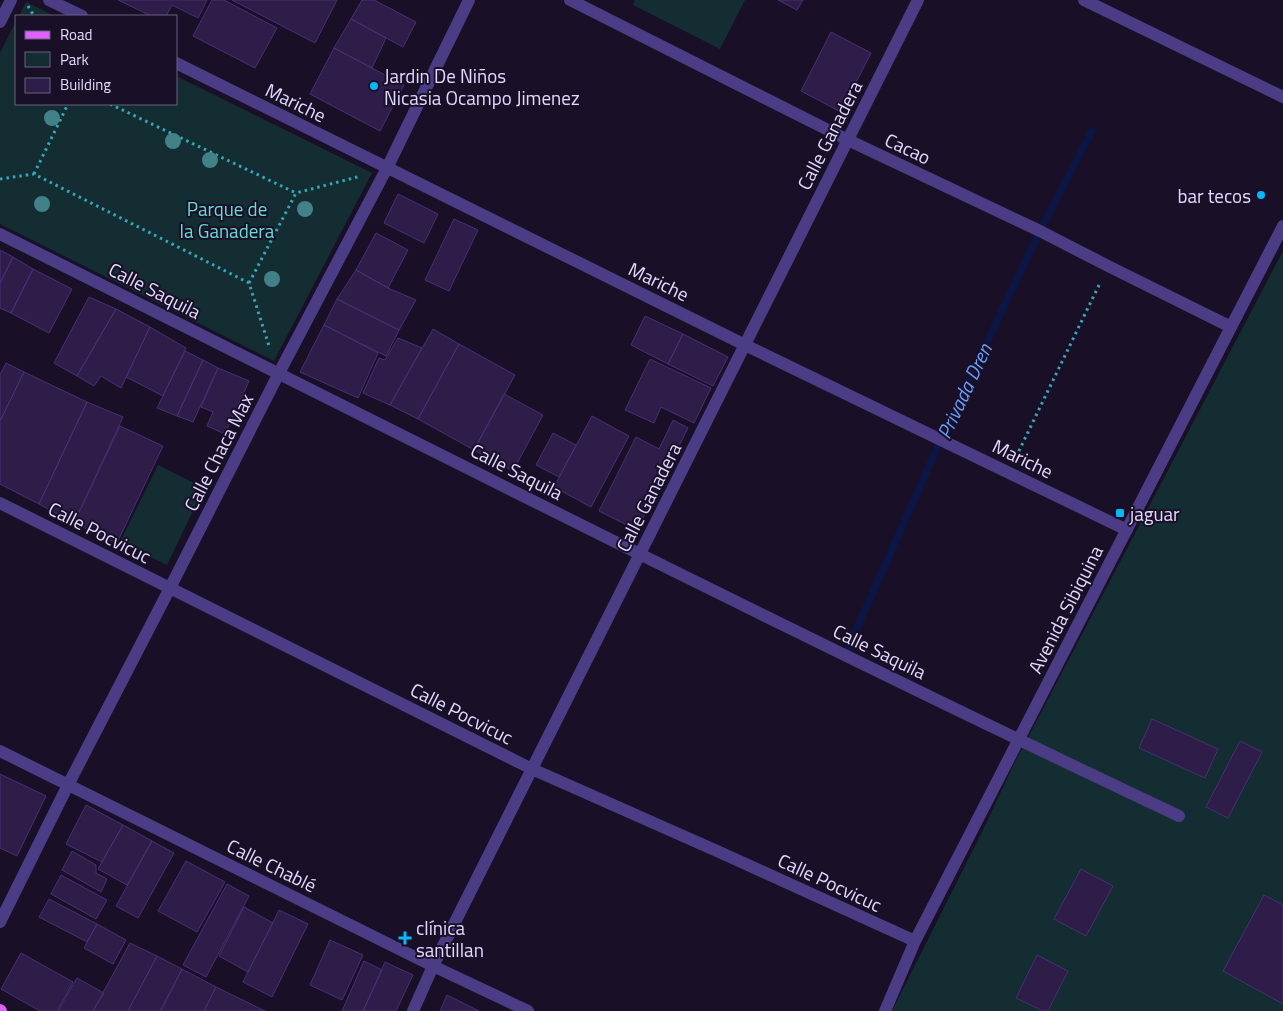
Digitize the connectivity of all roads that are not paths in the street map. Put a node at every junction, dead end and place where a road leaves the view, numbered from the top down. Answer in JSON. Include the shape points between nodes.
{"nodes":[{"id":1,"x":11,"y":0,"type":"edge"},
{"id":2,"x":49,"y":0,"type":"edge"},
{"id":3,"x":469,"y":0,"type":"edge"},
{"id":4,"x":570,"y":0,"type":"edge"},
{"id":5,"x":918,"y":0,"type":"edge"},
{"id":6,"x":1084,"y":0,"type":"edge"},
{"id":7,"x":80,"y":15,"type":"edge"},
{"id":8,"x":0,"y":22,"type":"edge"},
{"id":9,"x":178,"y":64,"type":"edge"},
{"id":10,"x":1283,"y":97,"type":"edge"},
{"id":11,"x":848,"y":140,"type":"junction"},
{"id":12,"x":387,"y":168,"type":"junction"},
{"id":13,"x":1283,"y":226,"type":"edge"},
{"id":14,"x":0,"y":234,"type":"edge"},
{"id":15,"x":1231,"y":327,"type":"junction"},
{"id":16,"x":745,"y":345,"type":"junction"},
{"id":17,"x":279,"y":373,"type":"junction"},
{"id":18,"x":0,"y":503,"type":"edge"},
{"id":19,"x":1127,"y":530,"type":"junction"},
{"id":20,"x":640,"y":554,"type":"junction"},
{"id":21,"x":170,"y":588,"type":"junction"},
{"id":22,"x":1018,"y":740,"type":"junction"},
{"id":23,"x":0,"y":751,"type":"edge"},
{"id":24,"x":532,"y":769,"type":"junction"},
{"id":25,"x":68,"y":785,"type":"junction"},
{"id":26,"x":1179,"y":816,"type":"dead end"},
{"id":27,"x":0,"y":922,"type":"edge"},
{"id":28,"x":915,"y":941,"type":"junction"},
{"id":29,"x":433,"y":966,"type":"junction"},
{"id":30,"x":413,"y":1011,"type":"edge"},
{"id":31,"x":528,"y":1011,"type":"edge"},
{"id":32,"x":884,"y":1011,"type":"edge"}],
"edges":[{"from":1,"to":8,"type":"street"},
{"from":2,"to":7,"type":"street"},
{"from":3,"to":12,"type":"street","name":"Calle Chaca Max"},
{"from":4,"to":11,"type":"street","name":"Cacao"},
{"from":5,"to":11,"type":"street","name":"Calle Ganadera"},
{"from":6,"to":10,"type":"street"},
{"from":9,"to":12,"type":"street","name":"Mariche"},
{"from":11,"to":15,"type":"street","name":"Cacao"},
{"from":11,"to":16,"type":"street","name":"Calle Ganadera"},
{"from":12,"to":16,"type":"street","name":"Mariche"},
{"from":12,"to":17,"type":"street","name":"Calle Chaca Max"},
{"from":13,"to":15,"type":"street","name":"Avenida Sibiquina"},
{"from":14,"to":17,"type":"street","name":"Calle Saquila"},
{"from":15,"to":19,"type":"street","name":"Avenida Sibiquina"},
{"from":16,"to":19,"type":"street","name":"Mariche"},
{"from":16,"to":20,"type":"street","name":"Calle Ganadera"},
{"from":17,"to":20,"type":"street","name":"Calle Saquila"},
{"from":17,"to":21,"type":"street","name":"Calle Chaca Max"},
{"from":18,"to":21,"type":"street","name":"Calle Pocvicuc"},
{"from":19,"to":22,"type":"street","name":"Avenida Sibiquina"},
{"from":20,"to":22,"type":"street","name":"Calle Saquila"},
{"from":20,"to":24,"type":"street","name":"Calle Ganadera"},
{"from":21,"to":24,"type":"street","name":"Calle Pocvicuc"},
{"from":21,"to":25,"type":"street","name":"Calle Chaca Max"},
{"from":22,"to":26,"type":"street","name":"Calle Saquila"},
{"from":22,"to":28,"type":"street","name":"Avenida Sibiquina"},
{"from":23,"to":25,"type":"street","name":"Calle Chablé"},
{"from":24,"to":28,"type":"street","name":"Calle Pocvicuc"},
{"from":24,"to":29,"type":"street","name":"Calle Ganadera"},
{"from":25,"to":27,"type":"street","name":"Calle Chaca Max"},
{"from":25,"to":29,"type":"street","name":"Calle Chablé"},
{"from":28,"to":32,"type":"street","name":"Avenida Sibiquina"},
{"from":29,"to":30,"type":"street","name":"Calle Ganadera"},
{"from":29,"to":31,"type":"street","name":"Calle Chablé"}]}
